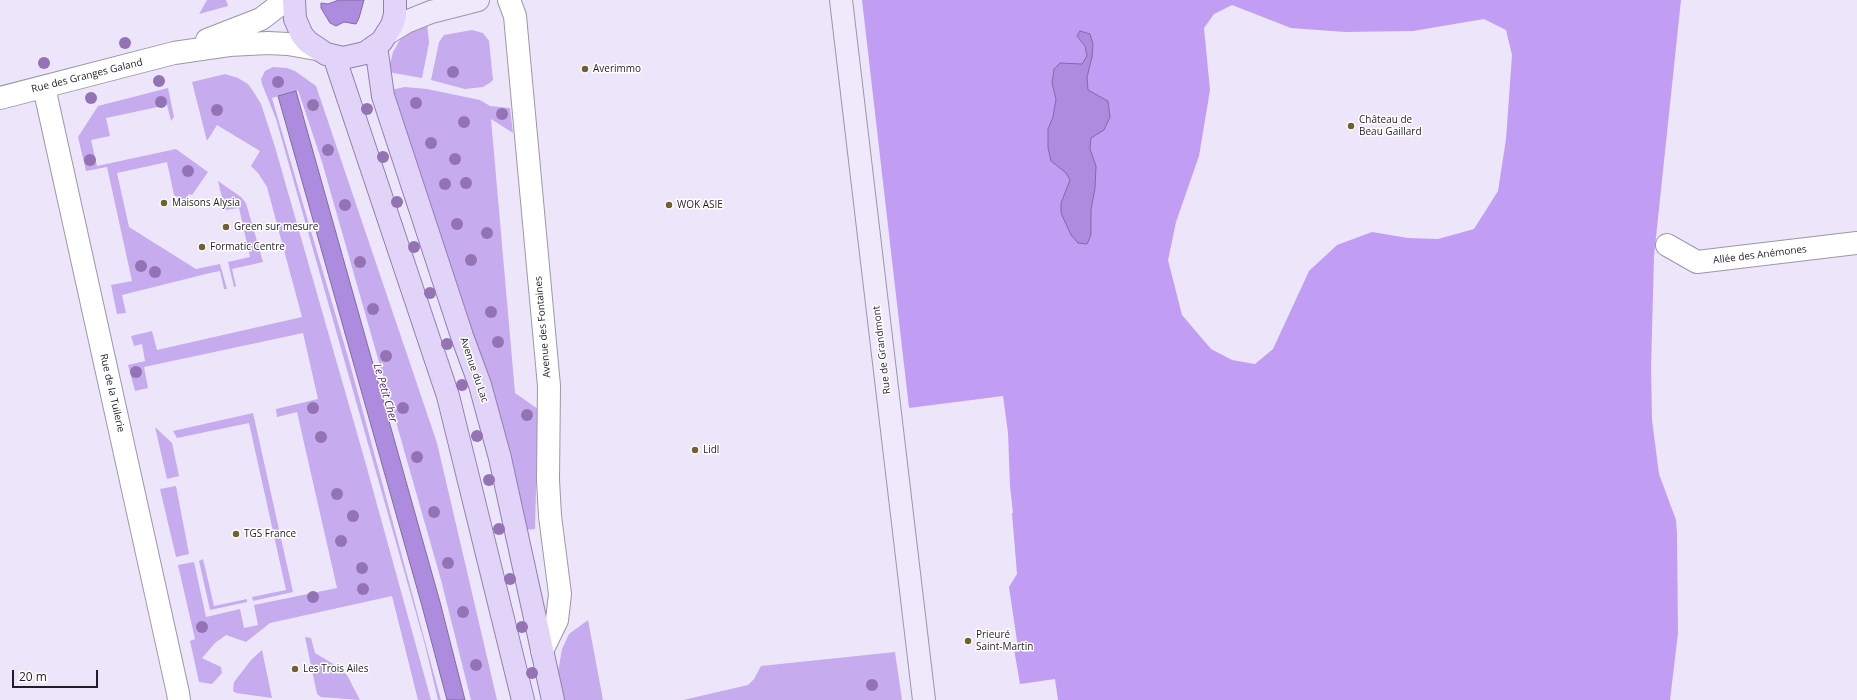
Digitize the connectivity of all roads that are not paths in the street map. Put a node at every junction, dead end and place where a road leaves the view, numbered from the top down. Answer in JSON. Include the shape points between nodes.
{"nodes":[{"id":1,"x":286,"y":0,"type":"edge"},
{"id":2,"x":294,"y":0,"type":"edge"},
{"id":3,"x":395,"y":0,"type":"edge"},
{"id":4,"x":478,"y":0,"type":"edge"},
{"id":5,"x":509,"y":0,"type":"edge"},
{"id":6,"x":841,"y":0,"type":"edge"},
{"id":7,"x":382,"y":40,"type":"junction"},
{"id":8,"x":174,"y":53,"type":"junction"},
{"id":9,"x":325,"y":53,"type":"junction"},
{"id":10,"x":44,"y":87,"type":"junction"},
{"id":11,"x":0,"y":98,"type":"edge"},
{"id":12,"x":1857,"y":243,"type":"edge"},
{"id":13,"x":1667,"y":245,"type":"dead end"},
{"id":14,"x":542,"y":651,"type":"junction"},
{"id":15,"x":179,"y":700,"type":"edge"},
{"id":16,"x":523,"y":700,"type":"edge"},
{"id":17,"x":554,"y":700,"type":"edge"},
{"id":18,"x":924,"y":700,"type":"edge"}],
"edges":[{"from":1,"to":8,"type":"street","name":"Rue des Granges Galand","via":[[261,19]]},
{"from":2,"to":9,"type":"main road","via":[[295,19],[302,34]]},
{"from":3,"to":7,"type":"main road","via":[[395,15]]},
{"from":4,"to":7,"type":"street","via":[[431,12],[406,22]]},
{"from":5,"to":14,"type":"street","name":"Avenue des Fontaines","via":[[515,16],[549,386],[550,516],[560,594],[557,620]]},
{"from":6,"to":18,"type":"street","name":"Rue de Grandmont"},
{"from":7,"to":9,"type":"main road","via":[[365,53],[354,56]]},
{"from":7,"to":14,"type":"main road","name":"Avenue du Lac","via":[[383,96],[480,385],[500,458]]},
{"from":8,"to":9,"type":"street","name":"Rue des Granges Galand","via":[[229,45],[268,43],[288,44]]},
{"from":8,"to":10,"type":"street","name":"Rue des Granges Galand"},
{"from":9,"to":16,"type":"main road","via":[[448,396]]},
{"from":10,"to":11,"type":"street","name":"Rue des Granges Galand"},
{"from":10,"to":15,"type":"street","name":"Rue de la Tuilerie"},
{"from":12,"to":13,"type":"street","name":"Allée des Anémones","via":[[1698,262]]},
{"from":14,"to":17,"type":"main road","name":"Avenue du Lac"}]}
